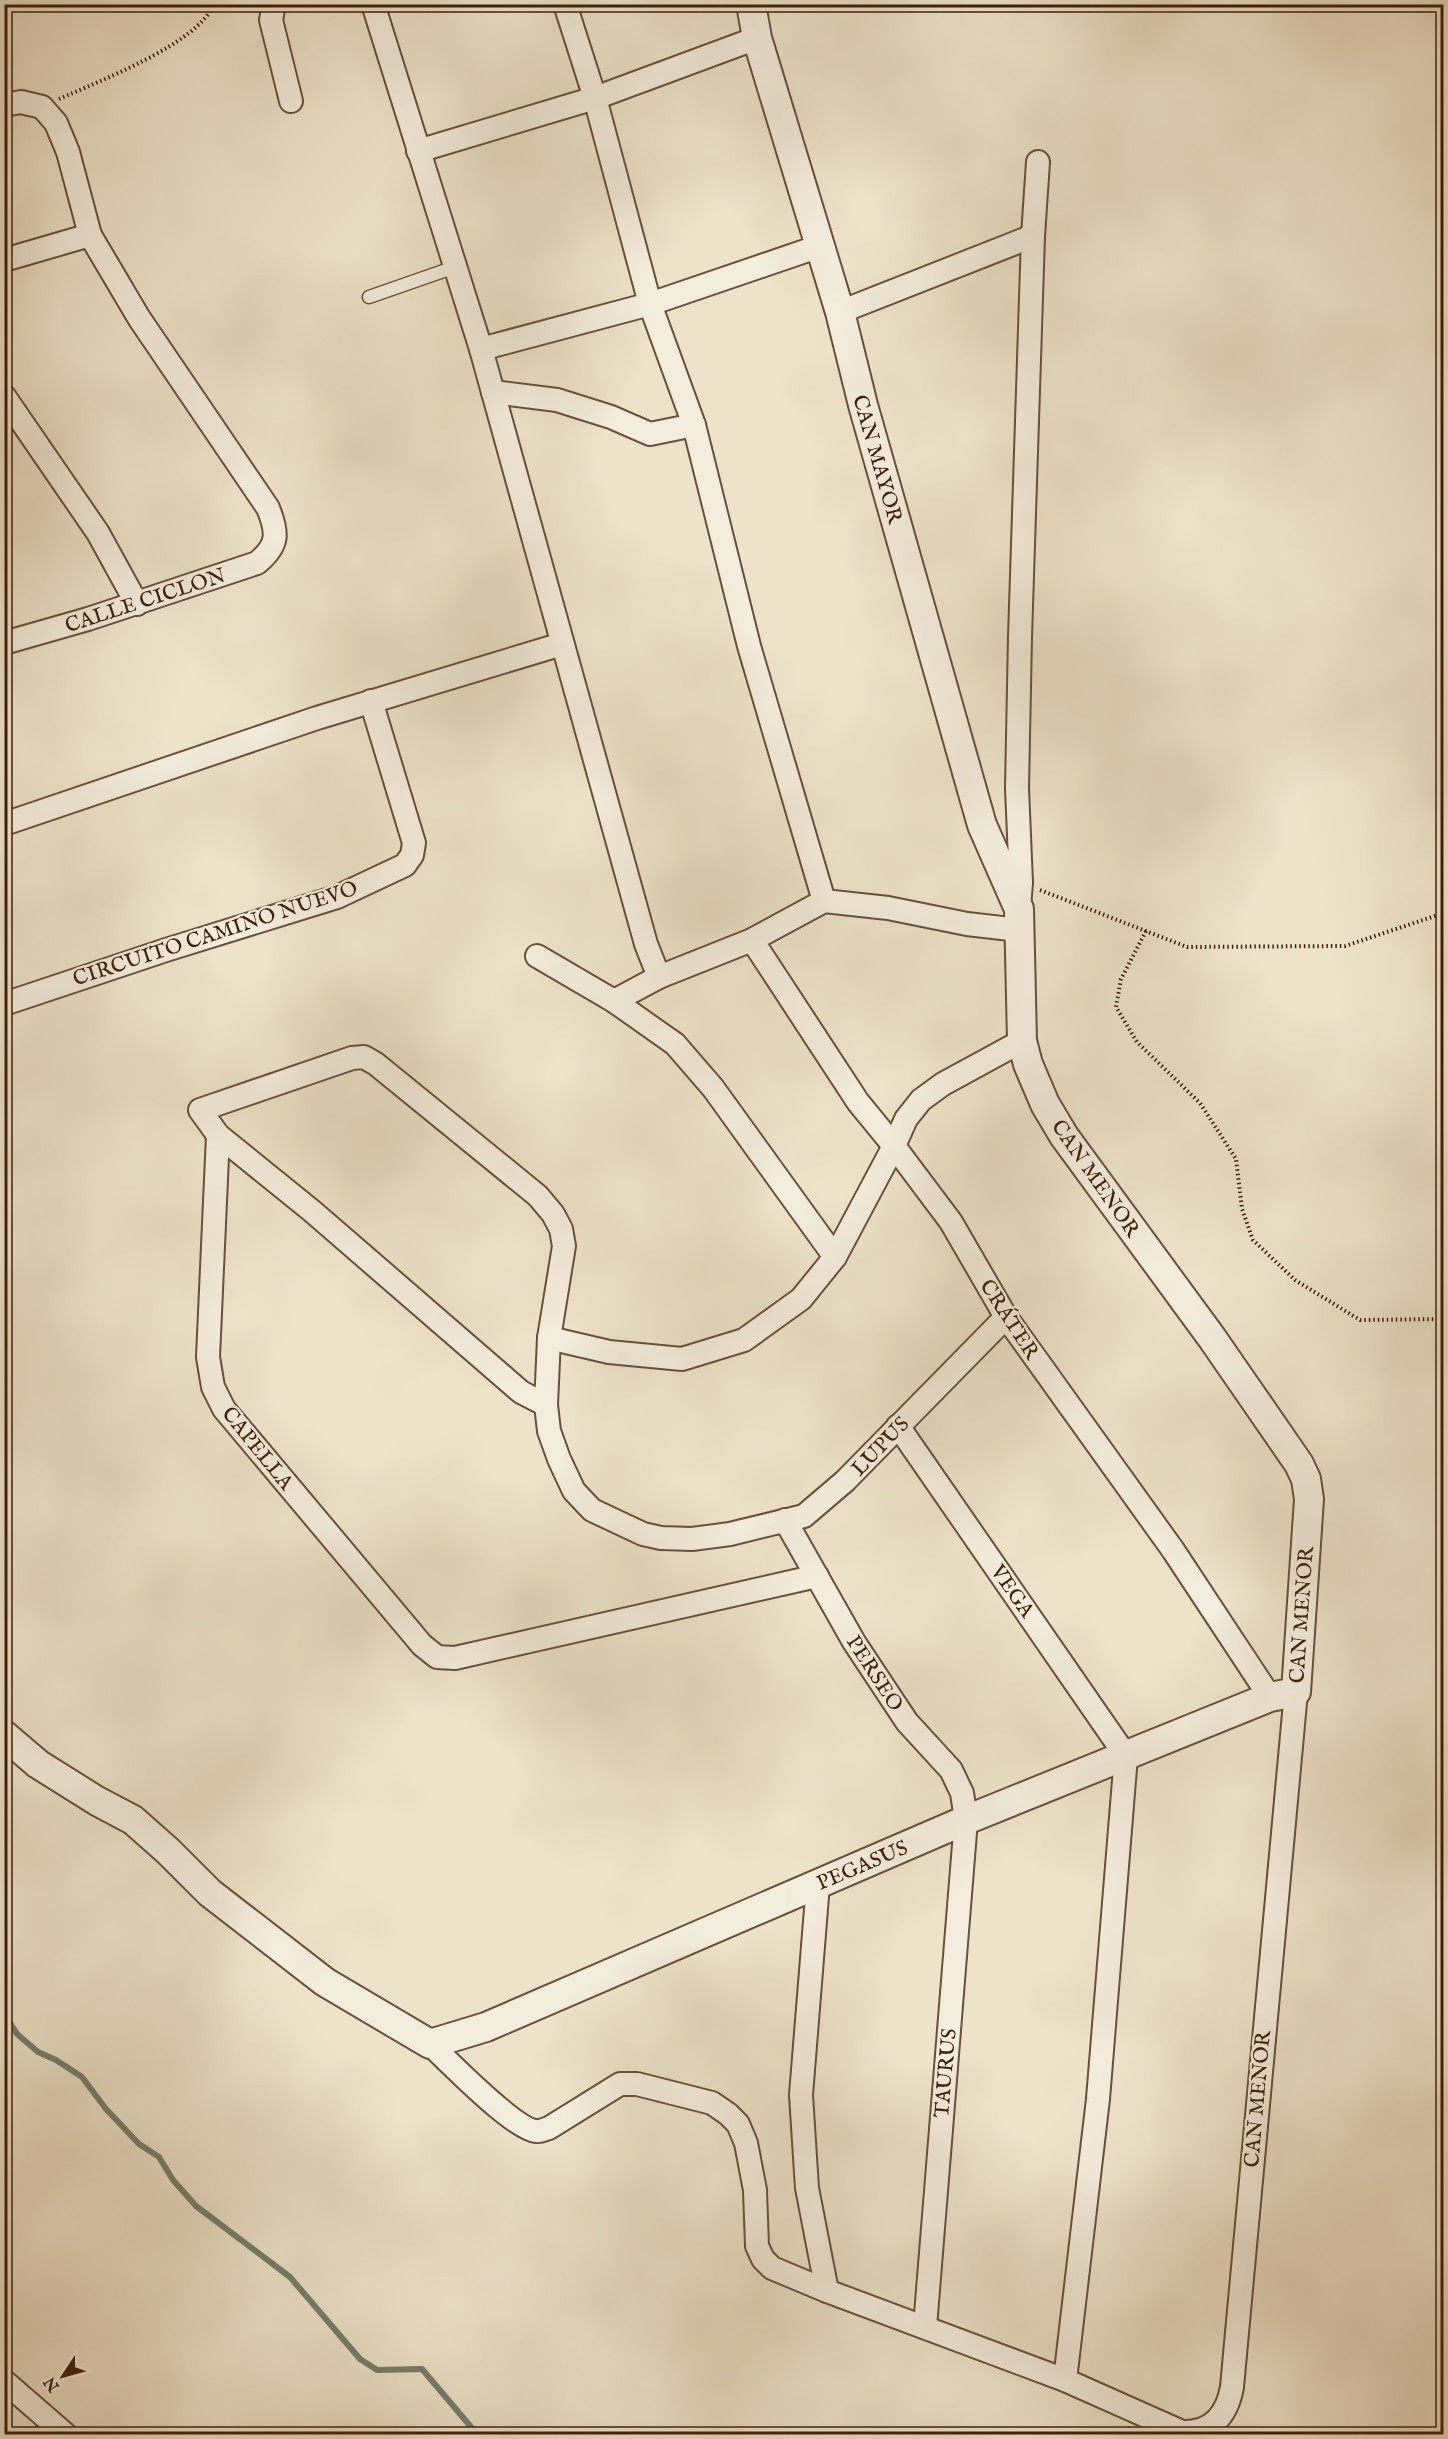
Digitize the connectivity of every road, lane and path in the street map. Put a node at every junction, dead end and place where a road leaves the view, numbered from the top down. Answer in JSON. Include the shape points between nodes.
{"nodes":[{"id":1,"x":214,"y":4,"type":"edge"},
{"id":2,"x":274,"y":4,"type":"edge"},
{"id":3,"x":373,"y":4,"type":"edge"},
{"id":4,"x":565,"y":4,"type":"edge"},
{"id":5,"x":750,"y":4,"type":"edge"},
{"id":6,"x":757,"y":38,"type":"junction"},
{"id":7,"x":595,"y":98,"type":"junction"},
{"id":8,"x":291,"y":101,"type":"dead end"},
{"id":9,"x":4,"y":105,"type":"edge"},
{"id":10,"x":42,"y":107,"type":"junction"},
{"id":11,"x":418,"y":152,"type":"junction"},
{"id":12,"x":1038,"y":162,"type":"dead end"},
{"id":13,"x":90,"y":235,"type":"junction"},
{"id":14,"x":1033,"y":236,"type":"junction"},
{"id":15,"x":820,"y":246,"type":"junction"},
{"id":16,"x":4,"y":260,"type":"edge"},
{"id":17,"x":455,"y":267,"type":"junction"},
{"id":18,"x":369,"y":297,"type":"dead end"},
{"id":19,"x":650,"y":304,"type":"junction"},
{"id":20,"x":840,"y":312,"type":"junction"},
{"id":21,"x":481,"y":349,"type":"junction"},
{"id":22,"x":493,"y":392,"type":"junction"},
{"id":23,"x":4,"y":396,"type":"edge"},
{"id":24,"x":694,"y":425,"type":"junction"},
{"id":25,"x":136,"y":604,"type":"junction"},
{"id":26,"x":4,"y":643,"type":"edge"},
{"id":27,"x":562,"y":644,"type":"junction"},
{"id":28,"x":371,"y":701,"type":"junction"},
{"id":29,"x":4,"y":824,"type":"edge"},
{"id":30,"x":824,"y":901,"type":"junction"},
{"id":31,"x":1020,"y":907,"type":"junction"},
{"id":32,"x":1443,"y":913,"type":"edge"},
{"id":33,"x":1146,"y":931,"type":"junction"},
{"id":34,"x":752,"y":940,"type":"junction"},
{"id":35,"x":537,"y":956,"type":"dead end"},
{"id":36,"x":659,"y":977,"type":"junction"},
{"id":37,"x":614,"y":1001,"type":"junction"},
{"id":38,"x":4,"y":1004,"type":"edge"},
{"id":39,"x":1022,"y":1041,"type":"junction"},
{"id":40,"x":218,"y":1135,"type":"junction"},
{"id":41,"x":894,"y":1146,"type":"junction"},
{"id":42,"x":835,"y":1257,"type":"junction"},
{"id":43,"x":1006,"y":1317,"type":"junction"},
{"id":44,"x":1443,"y":1319,"type":"edge"},
{"id":45,"x":549,"y":1338,"type":"junction"},
{"id":46,"x":546,"y":1406,"type":"junction"},
{"id":47,"x":898,"y":1426,"type":"junction"},
{"id":48,"x":785,"y":1521,"type":"junction"},
{"id":49,"x":817,"y":1576,"type":"junction"},
{"id":50,"x":1283,"y":1694,"type":"junction"},
{"id":51,"x":4,"y":1735,"type":"edge"},
{"id":52,"x":1126,"y":1756,"type":"junction"},
{"id":53,"x":966,"y":1820,"type":"junction"},
{"id":54,"x":818,"y":1884,"type":"junction"},
{"id":55,"x":430,"y":2044,"type":"junction"},
{"id":56,"x":827,"y":2291,"type":"junction"},
{"id":57,"x":925,"y":2327,"type":"junction"},
{"id":58,"x":1065,"y":2380,"type":"junction"},
{"id":59,"x":4,"y":2381,"type":"edge"},
{"id":60,"x":65,"y":2434,"type":"edge"}],
"edges":[{"from":1,"to":10,"type":"path","via":[[210,16],[190,34],[126,69]]},
{"from":2,"to":8,"type":"street","via":[[271,20]]},
{"from":3,"to":11,"type":"street"},
{"from":4,"to":7,"type":"street"},
{"from":5,"to":6,"type":"street","name":"CAN MAYOR"},
{"from":6,"to":7,"type":"street"},
{"from":6,"to":15,"type":"street","name":"CAN MAYOR"},
{"from":7,"to":11,"type":"street"},
{"from":7,"to":19,"type":"street"},
{"from":9,"to":10,"type":"street","via":[[21,102]]},
{"from":10,"to":13,"type":"street","via":[[56,123],[68,152]]},
{"from":11,"to":17,"type":"street"},
{"from":12,"to":14,"type":"street"},
{"from":13,"to":16,"type":"street"},
{"from":13,"to":25,"type":"street","name":"CALLE CICLON","via":[[139,318],[268,508],[274,524],[275,540],[269,553],[257,563]]},
{"from":14,"to":20,"type":"street"},
{"from":14,"to":31,"type":"street","via":[[1017,788]]},
{"from":15,"to":19,"type":"street"},
{"from":15,"to":20,"type":"street","name":"CAN MAYOR"},
{"from":17,"to":18,"type":"lane"},
{"from":17,"to":21,"type":"street"},
{"from":19,"to":21,"type":"street"},
{"from":19,"to":24,"type":"street"},
{"from":20,"to":31,"type":"street","name":"CAN MAYOR","via":[[982,825]]},
{"from":21,"to":22,"type":"street"},
{"from":22,"to":24,"type":"street","via":[[557,400],[650,434]]},
{"from":22,"to":27,"type":"street"},
{"from":23,"to":25,"type":"street","via":[[98,533]]},
{"from":24,"to":30,"type":"street","via":[[749,646]]},
{"from":25,"to":26,"type":"street","name":"CALLE CICLON"},
{"from":27,"to":28,"type":"street"},
{"from":27,"to":36,"type":"street","via":[[646,944]]},
{"from":28,"to":29,"type":"street"},
{"from":28,"to":38,"type":"street","name":"CIRCUITO CAMINO NUEVO","via":[[414,843],[405,865],[337,897]]},
{"from":30,"to":31,"type":"street","via":[[888,908],[967,924]]},
{"from":30,"to":34,"type":"street"},
{"from":31,"to":33,"type":"path"},
{"from":31,"to":39,"type":"street","name":"CAN MENOR"},
{"from":32,"to":33,"type":"path","via":[[1345,946],[1187,947]]},
{"from":33,"to":44,"type":"path","via":[[1121,979],[1116,1007],[1137,1042],[1200,1103],[1236,1159],[1242,1209],[1253,1240],[1295,1280],[1360,1320]]},
{"from":34,"to":36,"type":"street"},
{"from":34,"to":41,"type":"street","name":"CRÁTER","via":[[858,1102]]},
{"from":35,"to":37,"type":"street"},
{"from":36,"to":37,"type":"street"},
{"from":37,"to":42,"type":"street","via":[[675,1044],[713,1088]]},
{"from":39,"to":41,"type":"street","via":[[921,1100],[906,1119]]},
{"from":39,"to":50,"type":"street","name":"CAN MENOR","via":[[1045,1104],[1064,1136],[1212,1338],[1306,1479],[1309,1499]]},
{"from":40,"to":45,"type":"street","name":"LUPUS","via":[[200,1110],[352,1058],[364,1057],[376,1064],[538,1196],[553,1214],[564,1246]]},
{"from":40,"to":46,"type":"street","via":[[521,1392]]},
{"from":40,"to":49,"type":"street","name":"CAPELLA","via":[[208,1357],[213,1387],[224,1409],[422,1645],[437,1657],[455,1658]]},
{"from":41,"to":42,"type":"street"},
{"from":41,"to":43,"type":"street","name":"CRÁTER","via":[[951,1222]]},
{"from":42,"to":45,"type":"street","via":[[801,1299],[744,1340],[682,1359],[609,1352]]},
{"from":43,"to":47,"type":"street","name":"LUPUS"},
{"from":43,"to":50,"type":"street","name":"CRÁTER","via":[[1173,1550]]},
{"from":45,"to":46,"type":"street","name":"LUPUS"},
{"from":46,"to":48,"type":"street","name":"LUPUS","via":[[549,1431],[559,1459],[574,1491],[592,1510],[643,1534],[661,1538],[730,1534]]},
{"from":47,"to":48,"type":"street","name":"LUPUS","via":[[845,1481],[804,1516]]},
{"from":47,"to":52,"type":"street","name":"VEGA"},
{"from":48,"to":49,"type":"street","name":"PERSEO"},
{"from":49,"to":53,"type":"street","name":"PERSEO","via":[[854,1642],[907,1722],[951,1770],[962,1793]]},
{"from":50,"to":52,"type":"street","name":"PEGASUS"},
{"from":50,"to":58,"type":"street","name":"CAN MENOR","via":[[1229,2405],[1209,2426],[1197,2432],[1182,2432]]},
{"from":51,"to":55,"type":"street","via":[[38,1764],[133,1820],[210,1893],[326,1982]]},
{"from":52,"to":53,"type":"street","name":"PEGASUS"},
{"from":52,"to":58,"type":"street","via":[[1098,2100]]},
{"from":53,"to":54,"type":"street","name":"PEGASUS"},
{"from":53,"to":57,"type":"street","name":"TAURUS"},
{"from":54,"to":55,"type":"street","name":"PEGASUS","via":[[486,2027]]},
{"from":54,"to":56,"type":"street","via":[[801,2095],[807,2188]]},
{"from":55,"to":56,"type":"street","via":[[523,2127],[536,2132],[620,2084],[637,2084],[712,2103],[738,2124],[746,2143],[755,2190],[757,2246],[762,2259],[772,2268]]},
{"from":56,"to":57,"type":"street"},
{"from":57,"to":58,"type":"street"},
{"from":59,"to":60,"type":"street"}]}
